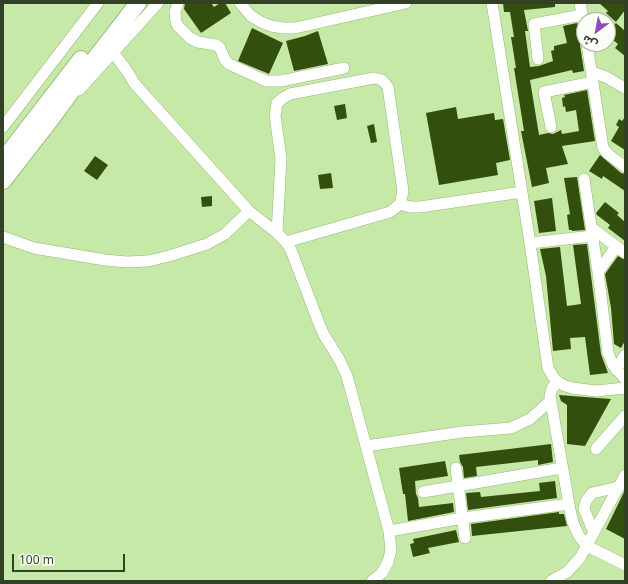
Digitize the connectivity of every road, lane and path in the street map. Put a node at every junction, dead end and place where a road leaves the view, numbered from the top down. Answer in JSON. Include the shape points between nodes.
{"nodes":[{"id":1,"x":98,"y":3,"type":"edge"},
{"id":2,"x":125,"y":3,"type":"edge"},
{"id":3,"x":138,"y":3,"type":"edge"},
{"id":4,"x":158,"y":3,"type":"edge"},
{"id":5,"x":178,"y":3,"type":"edge"},
{"id":6,"x":240,"y":3,"type":"edge"},
{"id":7,"x":406,"y":3,"type":"edge"},
{"id":8,"x":492,"y":3,"type":"edge"},
{"id":9,"x":390,"y":5,"type":"edge"},
{"id":10,"x":576,"y":20,"type":"edge"},
{"id":11,"x":113,"y":52,"type":"junction"},
{"id":12,"x":588,"y":52,"type":"edge"},
{"id":13,"x":538,"y":58,"type":"dead end"},
{"id":14,"x":344,"y":68,"type":"dead end"},
{"id":15,"x":593,"y":77,"type":"junction"},
{"id":16,"x":625,"y":88,"type":"edge"},
{"id":17,"x":52,"y":118,"type":"junction"},
{"id":18,"x":551,"y":127,"type":"dead end"},
{"id":19,"x":3,"y":128,"type":"edge"},
{"id":20,"x":3,"y":160,"type":"edge"},
{"id":21,"x":625,"y":167,"type":"edge"},
{"id":22,"x":584,"y":179,"type":"dead end"},
{"id":23,"x":3,"y":181,"type":"edge"},
{"id":24,"x":522,"y":192,"type":"junction"},
{"id":25,"x":400,"y":204,"type":"junction"},
{"id":26,"x":249,"y":211,"type":"junction"},
{"id":27,"x":592,"y":232,"type":"junction"},
{"id":28,"x":277,"y":233,"type":"junction"},
{"id":29,"x":3,"y":237,"type":"edge"},
{"id":30,"x":286,"y":242,"type":"junction"},
{"id":31,"x":530,"y":243,"type":"junction"},
{"id":32,"x":621,"y":250,"type":"edge"},
{"id":33,"x":598,"y":272,"type":"junction"},
{"id":34,"x":625,"y":355,"type":"edge"},
{"id":35,"x":616,"y":370,"type":"junction"},
{"id":36,"x":625,"y":379,"type":"edge"},
{"id":37,"x":558,"y":382,"type":"junction"},
{"id":38,"x":625,"y":388,"type":"edge"},
{"id":39,"x":551,"y":400,"type":"junction"},
{"id":40,"x":625,"y":416,"type":"edge"},
{"id":41,"x":366,"y":446,"type":"junction"},
{"id":42,"x":596,"y":449,"type":"dead end"},
{"id":43,"x":456,"y":468,"type":"dead end"},
{"id":44,"x":562,"y":468,"type":"junction"},
{"id":45,"x":625,"y":476,"type":"edge"},
{"id":46,"x":459,"y":486,"type":"junction"},
{"id":47,"x":619,"y":487,"type":"junction"},
{"id":48,"x":423,"y":492,"type":"dead end"},
{"id":49,"x":568,"y":504,"type":"junction"},
{"id":50,"x":463,"y":518,"type":"junction"},
{"id":51,"x":388,"y":531,"type":"junction"},
{"id":52,"x":594,"y":533,"type":"junction"},
{"id":53,"x":465,"y":538,"type":"dead end"},
{"id":54,"x":587,"y":546,"type":"junction"},
{"id":55,"x":625,"y":565,"type":"edge"},
{"id":56,"x":372,"y":581,"type":"edge"},
{"id":57,"x":551,"y":581,"type":"edge"}],
"edges":[{"from":1,"to":19,"type":"street"},
{"from":2,"to":20,"type":"highway"},
{"from":3,"to":17,"type":"highway"},
{"from":4,"to":11,"type":"street"},
{"from":5,"to":14,"type":"street","via":[[175,12],[176,22],[190,38],[216,45],[229,64],[266,81],[281,82]]},
{"from":6,"to":9,"type":"street","via":[[251,16],[261,22],[283,28],[294,28]]},
{"from":7,"to":9,"type":"street"},
{"from":8,"to":24,"type":"street"},
{"from":10,"to":13,"type":"street","via":[[534,24]]},
{"from":11,"to":17,"type":"street"},
{"from":11,"to":26,"type":"street","via":[[134,83]]},
{"from":12,"to":15,"type":"street"},
{"from":15,"to":16,"type":"street","via":[[606,77]]},
{"from":15,"to":18,"type":"street","via":[[544,92]]},
{"from":15,"to":21,"type":"street","via":[[603,148]]},
{"from":17,"to":23,"type":"highway"},
{"from":22,"to":27,"type":"street"},
{"from":24,"to":25,"type":"street","via":[[420,207]]},
{"from":24,"to":31,"type":"street"},
{"from":25,"to":28,"type":"street","via":[[403,191],[388,87],[384,82],[374,78],[290,94],[280,100],[275,111],[281,159]]},
{"from":25,"to":30,"type":"street","via":[[390,212]]},
{"from":26,"to":28,"type":"street"},
{"from":26,"to":29,"type":"street","via":[[225,234],[208,244],[159,259],[138,262],[116,262],[49,251]]},
{"from":27,"to":31,"type":"street"},
{"from":27,"to":32,"type":"street"},
{"from":27,"to":33,"type":"street"},
{"from":28,"to":30,"type":"street"},
{"from":30,"to":41,"type":"street","via":[[320,326],[345,372]]},
{"from":31,"to":37,"type":"street","via":[[547,362],[550,373]]},
{"from":32,"to":33,"type":"street"},
{"from":33,"to":35,"type":"street","via":[[608,353]]},
{"from":34,"to":35,"type":"street"},
{"from":35,"to":36,"type":"street"},
{"from":37,"to":38,"type":"street","via":[[588,391]]},
{"from":37,"to":39,"type":"street","via":[[552,388]]},
{"from":39,"to":41,"type":"street","via":[[530,419],[511,428],[462,432]]},
{"from":39,"to":44,"type":"street"},
{"from":40,"to":42,"type":"street"},
{"from":41,"to":51,"type":"street"},
{"from":43,"to":46,"type":"street"},
{"from":44,"to":46,"type":"street"},
{"from":44,"to":49,"type":"street"},
{"from":45,"to":47,"type":"street"},
{"from":46,"to":48,"type":"street"},
{"from":46,"to":50,"type":"street"},
{"from":47,"to":52,"type":"street"},
{"from":47,"to":52,"type":"street","via":[[592,493],[586,501],[584,509]]},
{"from":49,"to":50,"type":"street"},
{"from":49,"to":54,"type":"street","via":[[576,530]]},
{"from":50,"to":51,"type":"street"},
{"from":50,"to":53,"type":"street"},
{"from":51,"to":56,"type":"street","via":[[391,550],[388,562],[382,573]]},
{"from":52,"to":54,"type":"street"},
{"from":54,"to":55,"type":"street"},
{"from":54,"to":57,"type":"street","via":[[572,568]]}]}
